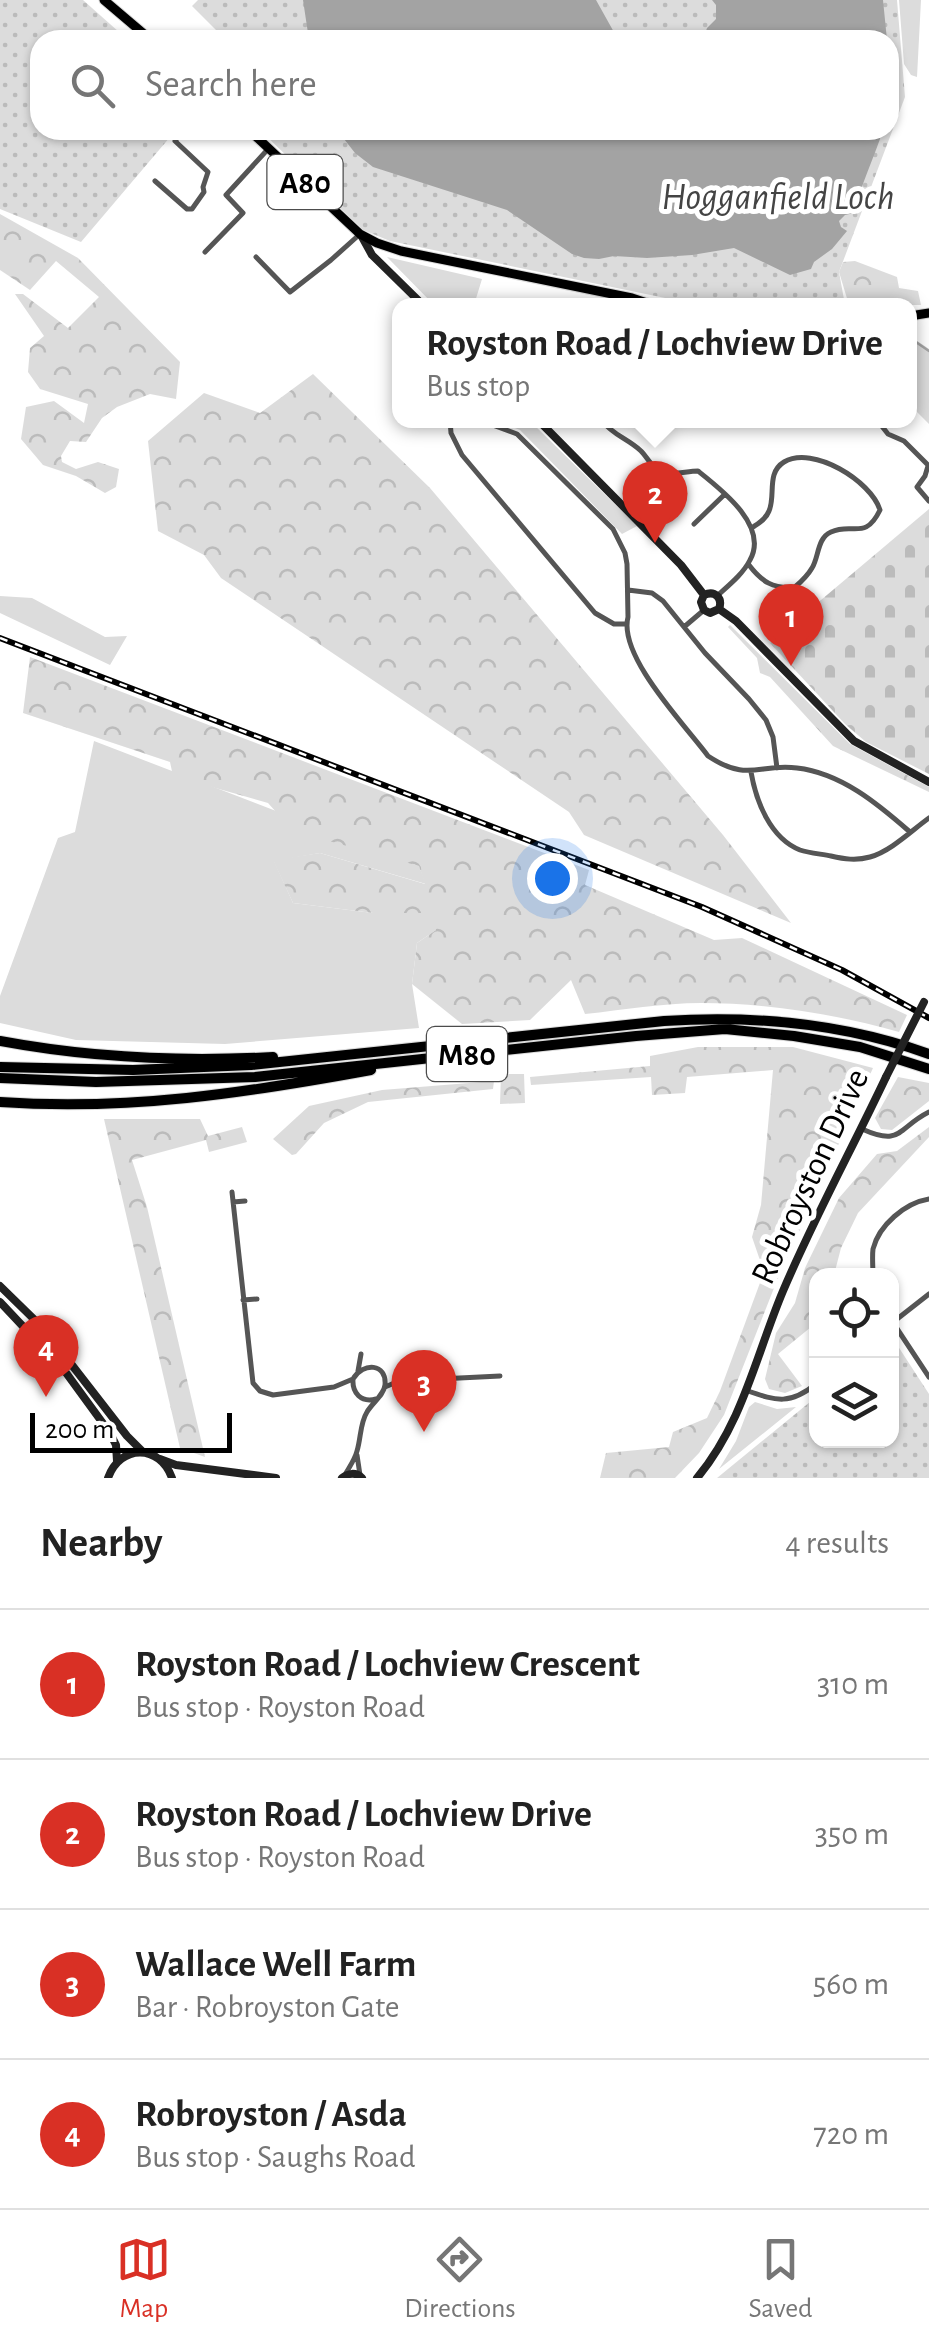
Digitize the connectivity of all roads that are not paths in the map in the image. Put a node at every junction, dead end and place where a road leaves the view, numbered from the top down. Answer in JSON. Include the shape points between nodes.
{"nodes":[{"id":1,"x":104,"y":0,"type":"edge"},
{"id":2,"x":139,"y":30,"type":"edge"},
{"id":3,"x":176,"y":140,"type":"edge"},
{"id":4,"x":261,"y":140,"type":"edge"},
{"id":5,"x":270,"y":148,"type":"junction"},
{"id":6,"x":155,"y":181,"type":"dead end"},
{"id":7,"x":360,"y":234,"type":"junction"},
{"id":8,"x":378,"y":243,"type":"junction"},
{"id":9,"x":205,"y":252,"type":"dead end"},
{"id":10,"x":256,"y":258,"type":"dead end"},
{"id":11,"x":386,"y":267,"type":"junction"},
{"id":12,"x":416,"y":298,"type":"edge"},
{"id":13,"x":632,"y":298,"type":"edge"},
{"id":14,"x":452,"y":428,"type":"edge"},
{"id":15,"x":501,"y":428,"type":"edge"},
{"id":16,"x":546,"y":428,"type":"edge"},
{"id":17,"x":609,"y":428,"type":"edge"},
{"id":18,"x":883,"y":428,"type":"edge"},
{"id":19,"x":928,"y":466,"type":"edge"},
{"id":20,"x":724,"y":495,"type":"junction"},
{"id":21,"x":929,"y":501,"type":"edge"},
{"id":22,"x":694,"y":524,"type":"dead end"},
{"id":23,"x":753,"y":527,"type":"junction"},
{"id":24,"x":748,"y":564,"type":"junction"},
{"id":25,"x":628,"y":590,"type":"junction"},
{"id":26,"x":704,"y":596,"type":"junction"},
{"id":27,"x":718,"y":596,"type":"junction"},
{"id":28,"x":719,"y":609,"type":"junction"},
{"id":29,"x":704,"y":610,"type":"junction"},
{"id":30,"x":626,"y":624,"type":"junction"},
{"id":31,"x":684,"y":627,"type":"junction"},
{"id":32,"x":777,"y":768,"type":"junction"},
{"id":33,"x":752,"y":772,"type":"junction"},
{"id":34,"x":929,"y":782,"type":"edge"},
{"id":35,"x":929,"y":818,"type":"edge"},
{"id":36,"x":910,"y":832,"type":"junction"},
{"id":37,"x":929,"y":990,"type":"edge"},
{"id":38,"x":0,"y":1041,"type":"edge"},
{"id":39,"x":397,"y":1050,"type":"junction"},
{"id":40,"x":929,"y":1054,"type":"edge"},
{"id":41,"x":451,"y":1056,"type":"junction"},
{"id":42,"x":0,"y":1067,"type":"edge"},
{"id":43,"x":929,"y":1069,"type":"edge"},
{"id":44,"x":0,"y":1078,"type":"edge"},
{"id":45,"x":0,"y":1102,"type":"edge"},
{"id":46,"x":929,"y":1112,"type":"edge"},
{"id":47,"x":862,"y":1129,"type":"junction"},
{"id":48,"x":232,"y":1192,"type":"dead end"},
{"id":49,"x":929,"y":1200,"type":"edge"},
{"id":50,"x":245,"y":1201,"type":"dead end"},
{"id":51,"x":233,"y":1202,"type":"junction"},
{"id":52,"x":873,"y":1268,"type":"edge"},
{"id":53,"x":0,"y":1286,"type":"edge"},
{"id":54,"x":929,"y":1294,"type":"edge"},
{"id":55,"x":258,"y":1299,"type":"dead end"},
{"id":56,"x":243,"y":1300,"type":"junction"},
{"id":57,"x":0,"y":1302,"type":"edge"},
{"id":58,"x":899,"y":1317,"type":"edge"},
{"id":59,"x":899,"y":1332,"type":"edge"},
{"id":60,"x":372,"y":1366,"type":"junction"},
{"id":61,"x":358,"y":1371,"type":"junction"},
{"id":62,"x":383,"y":1375,"type":"junction"},
{"id":63,"x":500,"y":1376,"type":"dead end"},
{"id":64,"x":929,"y":1377,"type":"edge"},
{"id":65,"x":353,"y":1378,"type":"junction"},
{"id":66,"x":399,"y":1381,"type":"junction"},
{"id":67,"x":334,"y":1387,"type":"junction"},
{"id":68,"x":385,"y":1388,"type":"junction"},
{"id":69,"x":809,"y":1388,"type":"edge"},
{"id":70,"x":748,"y":1391,"type":"junction"},
{"id":71,"x":357,"y":1394,"type":"junction"},
{"id":72,"x":376,"y":1398,"type":"junction"},
{"id":73,"x":364,"y":1416,"type":"junction"},
{"id":74,"x":143,"y":1452,"type":"junction"},
{"id":75,"x":357,"y":1452,"type":"junction"},
{"id":76,"x":160,"y":1459,"type":"junction"},
{"id":77,"x":117,"y":1462,"type":"junction"},
{"id":78,"x":343,"y":1477,"type":"edge"},
{"id":79,"x":361,"y":1477,"type":"edge"},
{"id":80,"x":108,"y":1478,"type":"edge"},
{"id":81,"x":172,"y":1478,"type":"edge"},
{"id":82,"x":276,"y":1478,"type":"edge"},
{"id":83,"x":697,"y":1478,"type":"edge"}],
"edges":[{"from":1,"to":2,"type":"main road"},
{"from":3,"to":6,"type":"street","via":[[208,172],[204,192],[187,209]]},
{"from":4,"to":5,"type":"main road","number":"A80"},
{"from":5,"to":7,"type":"main road","number":"A80"},
{"from":5,"to":9,"type":"street","via":[[226,196],[244,213]]},
{"from":7,"to":8,"type":"main road","number":"A80"},
{"from":7,"to":10,"type":"street","via":[[290,292]]},
{"from":7,"to":11,"type":"street"},
{"from":8,"to":11,"type":"street"},
{"from":8,"to":13,"type":"main road","number":"A80"},
{"from":11,"to":12,"type":"street"},
{"from":14,"to":30,"type":"street","via":[[462,455],[595,613]]},
{"from":15,"to":25,"type":"street","via":[[517,434],[613,529],[625,554]]},
{"from":16,"to":26,"type":"street","via":[[682,565]]},
{"from":17,"to":20,"type":"street","via":[[663,474],[698,470]]},
{"from":18,"to":19,"type":"street"},
{"from":19,"to":21,"type":"street","via":[[917,487]]},
{"from":20,"to":22,"type":"street"},
{"from":20,"to":23,"type":"street"},
{"from":23,"to":24,"type":"street"},
{"from":23,"to":24,"type":"street","via":[[771,509],[780,464],[796,456],[844,471],[880,510],[862,530],[831,532],[822,540],[815,564],[795,587],[771,586]]},
{"from":24,"to":27,"type":"street"},
{"from":25,"to":30,"type":"street"},
{"from":25,"to":31,"type":"street","via":[[652,593]]},
{"from":26,"to":27,"type":"street"},
{"from":26,"to":29,"type":"street"},
{"from":27,"to":28,"type":"street"},
{"from":28,"to":29,"type":"street"},
{"from":28,"to":34,"type":"street","via":[[854,740]]},
{"from":29,"to":31,"type":"street"},
{"from":30,"to":33,"type":"street","via":[[643,672],[708,756]]},
{"from":31,"to":32,"type":"street","via":[[766,720]]},
{"from":32,"to":33,"type":"street"},
{"from":32,"to":36,"type":"street","via":[[848,785]]},
{"from":33,"to":36,"type":"street","via":[[772,827],[799,850],[872,857]]},
{"from":35,"to":36,"type":"street"},
{"from":37,"to":47,"type":"street","name":"Robroyston Drive","bridge":true},
{"from":38,"to":39,"type":"highway","via":[[161,1059]]},
{"from":39,"to":40,"type":"highway","number":"M80","via":[[733,1018],[824,1026]]},
{"from":39,"to":42,"type":"highway","number":"M80","via":[[188,1069]]},
{"from":41,"to":43,"type":"highway","number":"M80","via":[[748,1030],[860,1047]]},
{"from":41,"to":44,"type":"highway","number":"M80","via":[[208,1079]]},
{"from":41,"to":45,"type":"highway","via":[[178,1100]]},
{"from":46,"to":47,"type":"street","via":[[894,1136]]},
{"from":47,"to":70,"type":"street","name":"Robroyston Drive","via":[[782,1294]]},
{"from":48,"to":51,"type":"street"},
{"from":49,"to":52,"type":"street","via":[[899,1212],[882,1230]]},
{"from":50,"to":51,"type":"street"},
{"from":51,"to":56,"type":"street"},
{"from":53,"to":74,"type":"street"},
{"from":54,"to":58,"type":"street"},
{"from":55,"to":56,"type":"street"},
{"from":56,"to":67,"type":"street","via":[[250,1372],[260,1392]]},
{"from":57,"to":77,"type":"street","via":[[64,1370],[110,1433]]},
{"from":59,"to":64,"type":"street"},
{"from":60,"to":61,"type":"street"},
{"from":60,"to":61,"type":"street","via":[[361,1354]]},
{"from":60,"to":62,"type":"street"},
{"from":61,"to":65,"type":"street"},
{"from":62,"to":66,"type":"street"},
{"from":62,"to":68,"type":"street"},
{"from":63,"to":66,"type":"street"},
{"from":65,"to":67,"type":"street"},
{"from":65,"to":71,"type":"street"},
{"from":66,"to":68,"type":"street"},
{"from":67,"to":71,"type":"street"},
{"from":68,"to":72,"type":"street"},
{"from":69,"to":70,"type":"street","via":[[788,1401]]},
{"from":70,"to":83,"type":"street","name":"Robroyston Drive"},
{"from":71,"to":72,"type":"street"},
{"from":71,"to":73,"type":"street"},
{"from":72,"to":73,"type":"street"},
{"from":73,"to":75,"type":"street"},
{"from":74,"to":76,"type":"street"},
{"from":74,"to":77,"type":"street"},
{"from":75,"to":78,"type":"street"},
{"from":75,"to":79,"type":"street"},
{"from":76,"to":81,"type":"street"},
{"from":76,"to":82,"type":"street"},
{"from":77,"to":80,"type":"street"},
{"from":78,"to":79,"type":"street"}]}
